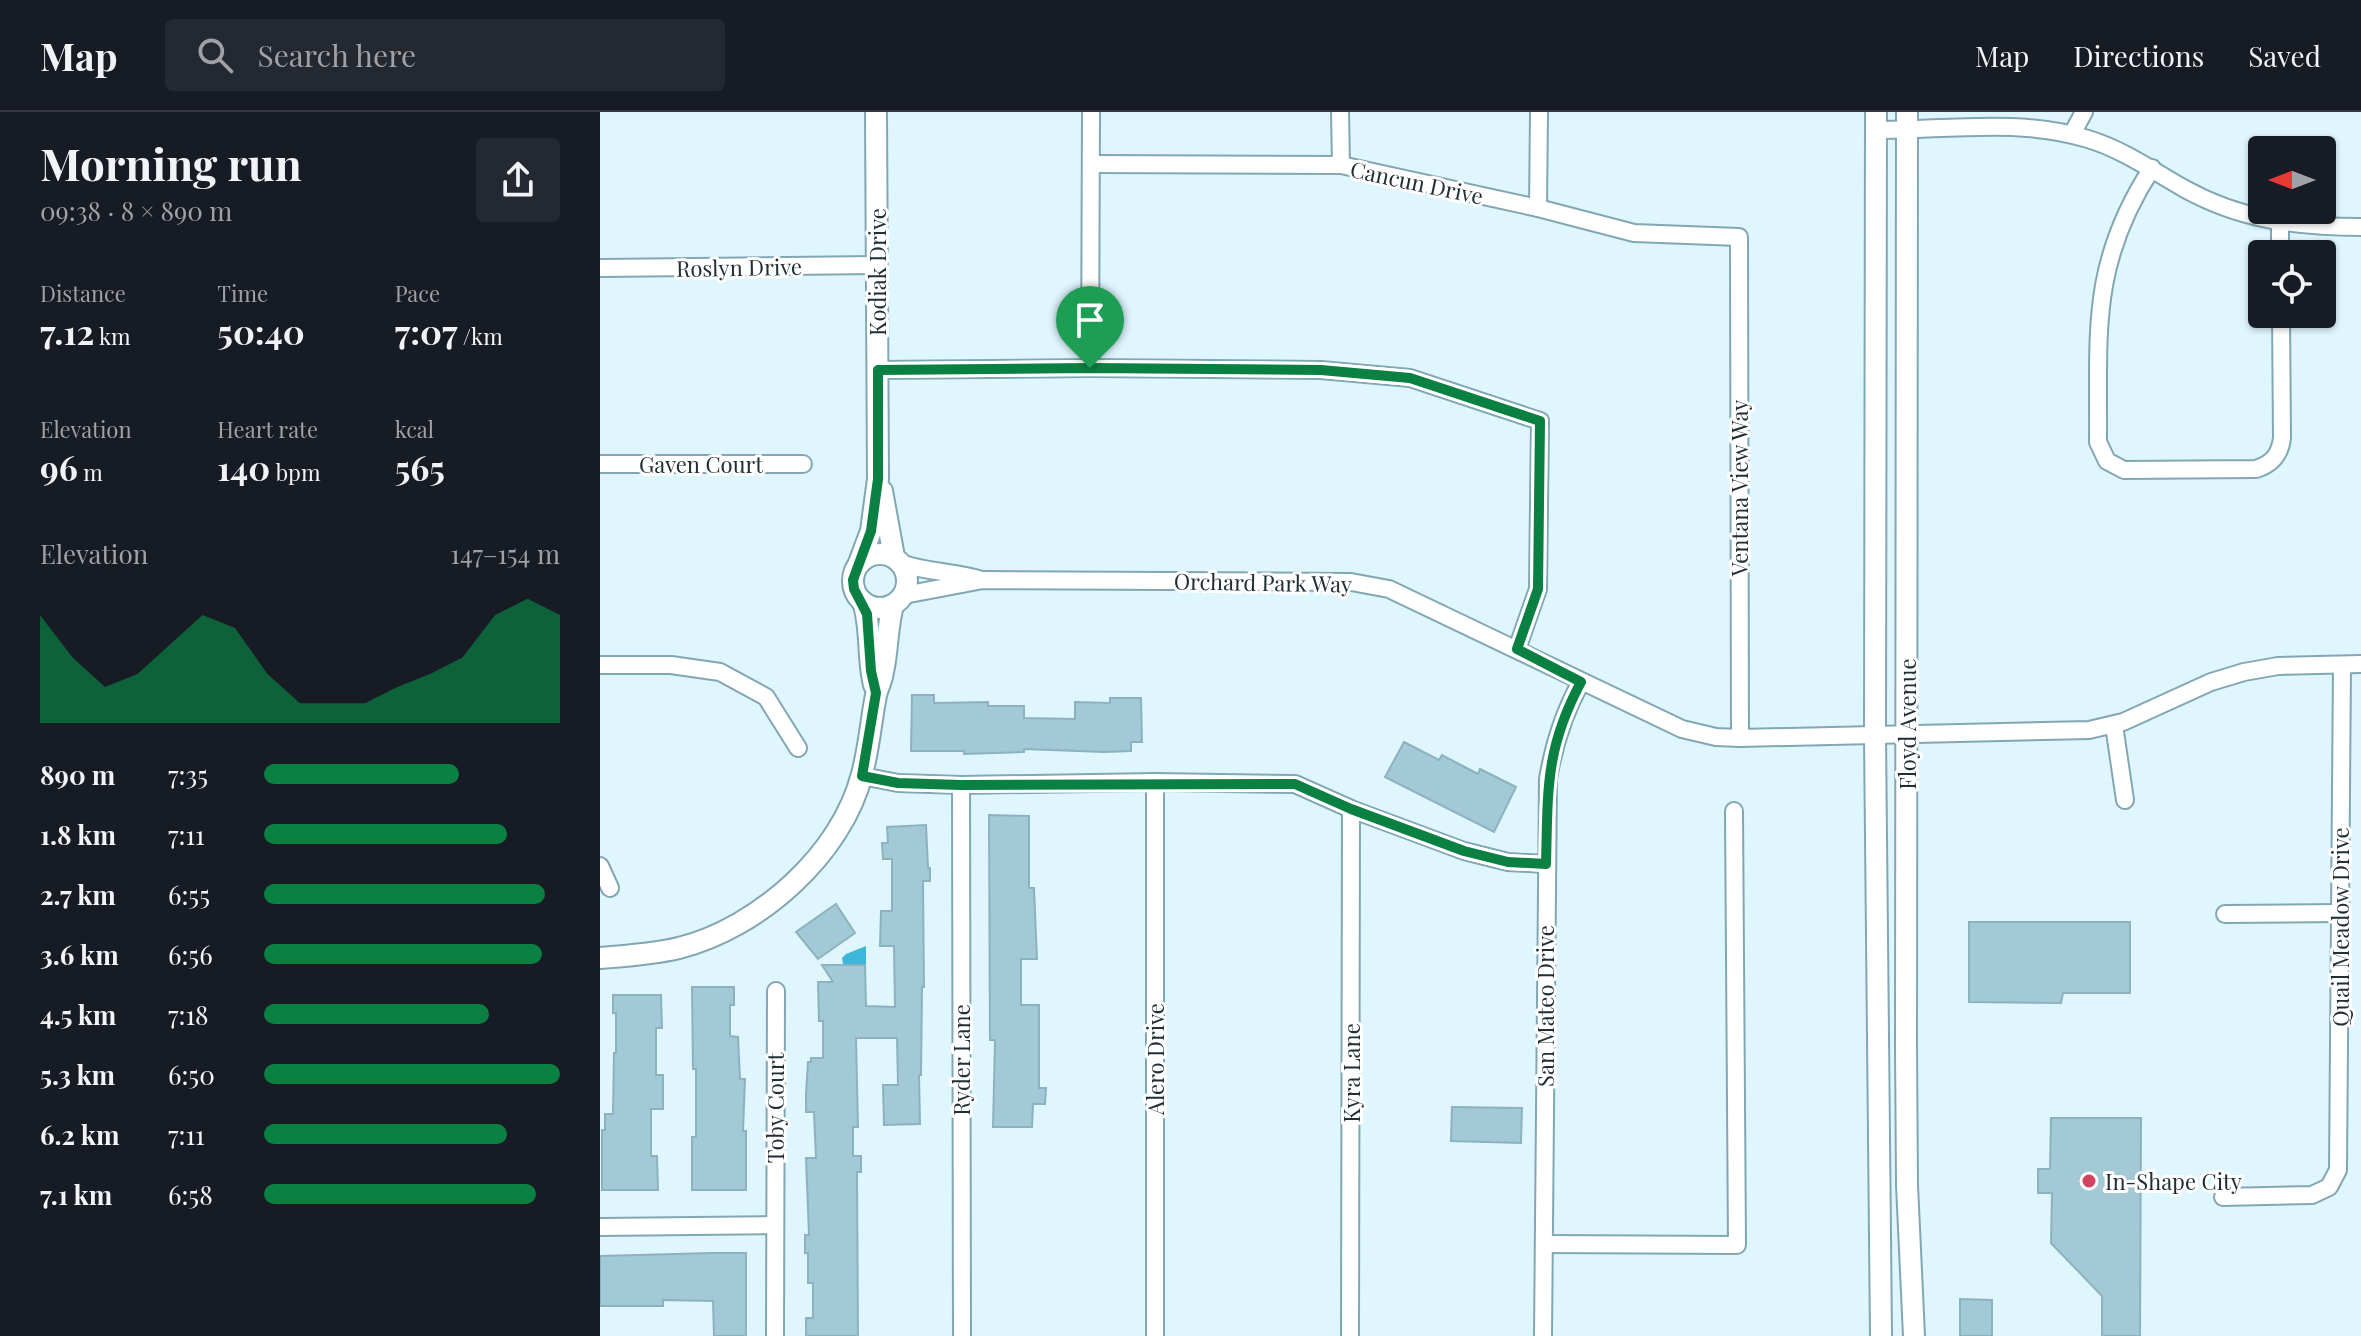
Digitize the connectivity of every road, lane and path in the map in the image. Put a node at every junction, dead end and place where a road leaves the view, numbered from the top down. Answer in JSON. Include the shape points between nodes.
{"nodes":[{"id":1,"x":876,"y":112,"type":"edge"},
{"id":2,"x":1091,"y":112,"type":"edge"},
{"id":3,"x":1340,"y":112,"type":"edge"},
{"id":4,"x":1539,"y":112,"type":"edge"},
{"id":5,"x":2084,"y":112,"type":"edge"},
{"id":6,"x":1876,"y":121,"type":"edge"},
{"id":7,"x":1907,"y":121,"type":"edge"},
{"id":8,"x":2072,"y":134,"type":"junction"},
{"id":9,"x":1091,"y":164,"type":"junction"},
{"id":10,"x":1341,"y":165,"type":"junction"},
{"id":11,"x":2152,"y":168,"type":"junction"},
{"id":12,"x":1538,"y":208,"type":"junction"},
{"id":13,"x":2248,"y":214,"type":"edge"},
{"id":14,"x":2288,"y":224,"type":"edge"},
{"id":15,"x":2361,"y":227,"type":"edge"},
{"id":16,"x":1739,"y":237,"type":"joint"},
{"id":17,"x":877,"y":265,"type":"junction"},
{"id":18,"x":600,"y":268,"type":"edge"},
{"id":19,"x":2281,"y":328,"type":"edge"},
{"id":20,"x":1090,"y":368,"type":"junction"},
{"id":21,"x":878,"y":370,"type":"junction"},
{"id":22,"x":600,"y":464,"type":"edge"},
{"id":23,"x":803,"y":464,"type":"dead end"},
{"id":24,"x":878,"y":479,"type":"junction"},
{"id":25,"x":897,"y":560,"type":"junction"},
{"id":26,"x":859,"y":563,"type":"junction"},
{"id":27,"x":983,"y":580,"type":"junction"},
{"id":28,"x":898,"y":600,"type":"junction"},
{"id":29,"x":863,"y":602,"type":"junction"},
{"id":30,"x":1517,"y":649,"type":"junction"},
{"id":31,"x":2361,"y":664,"type":"edge"},
{"id":32,"x":600,"y":665,"type":"edge"},
{"id":33,"x":2342,"y":665,"type":"junction"},
{"id":34,"x":1581,"y":682,"type":"junction"},
{"id":35,"x":876,"y":693,"type":"junction"},
{"id":36,"x":2114,"y":725,"type":"junction"},
{"id":37,"x":1907,"y":736,"type":"junction"},
{"id":38,"x":1875,"y":737,"type":"junction"},
{"id":39,"x":1740,"y":738,"type":"junction"},
{"id":40,"x":798,"y":748,"type":"dead end"},
{"id":41,"x":862,"y":776,"type":"junction"},
{"id":42,"x":1155,"y":782,"type":"junction"},
{"id":43,"x":961,"y":785,"type":"junction"},
{"id":44,"x":2125,"y":800,"type":"dead end"},
{"id":45,"x":1351,"y":809,"type":"junction"},
{"id":46,"x":1734,"y":811,"type":"dead end"},
{"id":47,"x":1546,"y":864,"type":"junction"},
{"id":48,"x":600,"y":866,"type":"edge"},
{"id":49,"x":610,"y":888,"type":"dead end"},
{"id":50,"x":2340,"y":913,"type":"junction"},
{"id":51,"x":2225,"y":914,"type":"dead end"},
{"id":52,"x":600,"y":958,"type":"edge"},
{"id":53,"x":776,"y":991,"type":"dead end"},
{"id":54,"x":2223,"y":1197,"type":"dead end"},
{"id":55,"x":775,"y":1225,"type":"junction"},
{"id":56,"x":600,"y":1227,"type":"edge"},
{"id":57,"x":1544,"y":1244,"type":"junction"},
{"id":58,"x":775,"y":1336,"type":"edge"},
{"id":59,"x":962,"y":1336,"type":"edge"},
{"id":60,"x":1155,"y":1336,"type":"edge"},
{"id":61,"x":1350,"y":1336,"type":"edge"},
{"id":62,"x":1543,"y":1336,"type":"edge"},
{"id":63,"x":1881,"y":1336,"type":"edge"},
{"id":64,"x":1914,"y":1336,"type":"edge"}],
"edges":[{"from":1,"to":17,"type":"street","name":"Kodiak Drive"},
{"from":2,"to":9,"type":"street"},
{"from":3,"to":10,"type":"street"},
{"from":4,"to":12,"type":"street"},
{"from":5,"to":8,"type":"street"},
{"from":6,"to":7,"type":"street"},
{"from":6,"to":38,"type":"street","name":"Floyd Avenue"},
{"from":7,"to":8,"type":"street"},
{"from":7,"to":37,"type":"street","name":"Floyd Avenue"},
{"from":8,"to":11,"type":"street"},
{"from":9,"to":10,"type":"street","name":"Cancun Drive"},
{"from":9,"to":20,"type":"street"},
{"from":10,"to":12,"type":"street","name":"Cancun Drive"},
{"from":11,"to":13,"type":"street","via":[[2219,206]]},
{"from":11,"to":19,"type":"street","via":[[2121,222],[2103,281],[2098,442],[2107,461],[2124,470],[2256,469],[2274,460],[2282,438]]},
{"from":12,"to":16,"type":"street","name":"Cancun Drive","via":[[1634,233]]},
{"from":14,"to":15,"type":"street"},
{"from":16,"to":39,"type":"street","name":"Ventana View Way"},
{"from":17,"to":18,"type":"street","name":"Roslyn Drive"},
{"from":17,"to":21,"type":"street","name":"Kodiak Drive"},
{"from":20,"to":21,"type":"street"},
{"from":20,"to":30,"type":"street","via":[[1321,370],[1410,378],[1540,421],[1538,589]]},
{"from":21,"to":24,"type":"street","name":"Kodiak Drive"},
{"from":22,"to":23,"type":"street","name":"Gaven Court"},
{"from":24,"to":25,"type":"street","name":"Kodiak Drive"},
{"from":24,"to":26,"type":"street","name":"Kodiak Drive","via":[[871,531]]},
{"from":25,"to":26,"type":"street","via":[[875,554]]},
{"from":25,"to":27,"type":"street","name":"Orchard Park Way"},
{"from":25,"to":28,"type":"street","via":[[907,581]]},
{"from":26,"to":29,"type":"street","via":[[853,580]]},
{"from":27,"to":28,"type":"street","name":"Orchard Park Way"},
{"from":27,"to":30,"type":"street","name":"Orchard Park Way","via":[[1351,582],[1389,589]]},
{"from":28,"to":29,"type":"street","via":[[879,608]]},
{"from":28,"to":35,"type":"street"},
{"from":29,"to":35,"type":"street"},
{"from":30,"to":34,"type":"street","name":"Orchard Park Way"},
{"from":31,"to":33,"type":"street","name":"Orchard Park Way"},
{"from":32,"to":40,"type":"street","via":[[671,665],[720,672],[766,697]]},
{"from":33,"to":36,"type":"street","name":"Orchard Park Way","via":[[2244,672]]},
{"from":33,"to":50,"type":"street","name":"Quail Meadow Drive"},
{"from":34,"to":39,"type":"street","name":"Orchard Park Way","via":[[1682,729]]},
{"from":34,"to":47,"type":"street","name":"San Mateo Drive","via":[[1554,742]]},
{"from":35,"to":41,"type":"street"},
{"from":36,"to":37,"type":"street","name":"Orchard Park Way","via":[[2062,732]]},
{"from":36,"to":44,"type":"street"},
{"from":37,"to":38,"type":"street","name":"Orchard Park Way"},
{"from":37,"to":64,"type":"street","name":"Floyd Avenue","via":[[1907,1185]]},
{"from":38,"to":39,"type":"street","name":"Orchard Park Way"},
{"from":38,"to":63,"type":"street","name":"Floyd Avenue"},
{"from":41,"to":43,"type":"street"},
{"from":41,"to":52,"type":"street","via":[[841,825],[814,864],[753,915],[680,948]]},
{"from":42,"to":43,"type":"street"},
{"from":42,"to":45,"type":"street","via":[[1295,784]]},
{"from":42,"to":60,"type":"street","name":"Alero Drive"},
{"from":43,"to":59,"type":"street","name":"Ryder Lane"},
{"from":45,"to":47,"type":"street","via":[[1464,851]]},
{"from":45,"to":61,"type":"street","name":"Kyra Lane"},
{"from":46,"to":57,"type":"street","via":[[1737,1245]]},
{"from":47,"to":57,"type":"street","name":"San Mateo Drive"},
{"from":48,"to":49,"type":"street"},
{"from":50,"to":51,"type":"street"},
{"from":50,"to":54,"type":"street","name":"Quail Meadow Drive","via":[[2338,1170],[2329,1187],[2312,1195]]},
{"from":53,"to":55,"type":"street","name":"Toby Court"},
{"from":55,"to":56,"type":"street"},
{"from":55,"to":58,"type":"street","name":"Toby Court"},
{"from":57,"to":62,"type":"street","name":"San Mateo Drive"}]}
